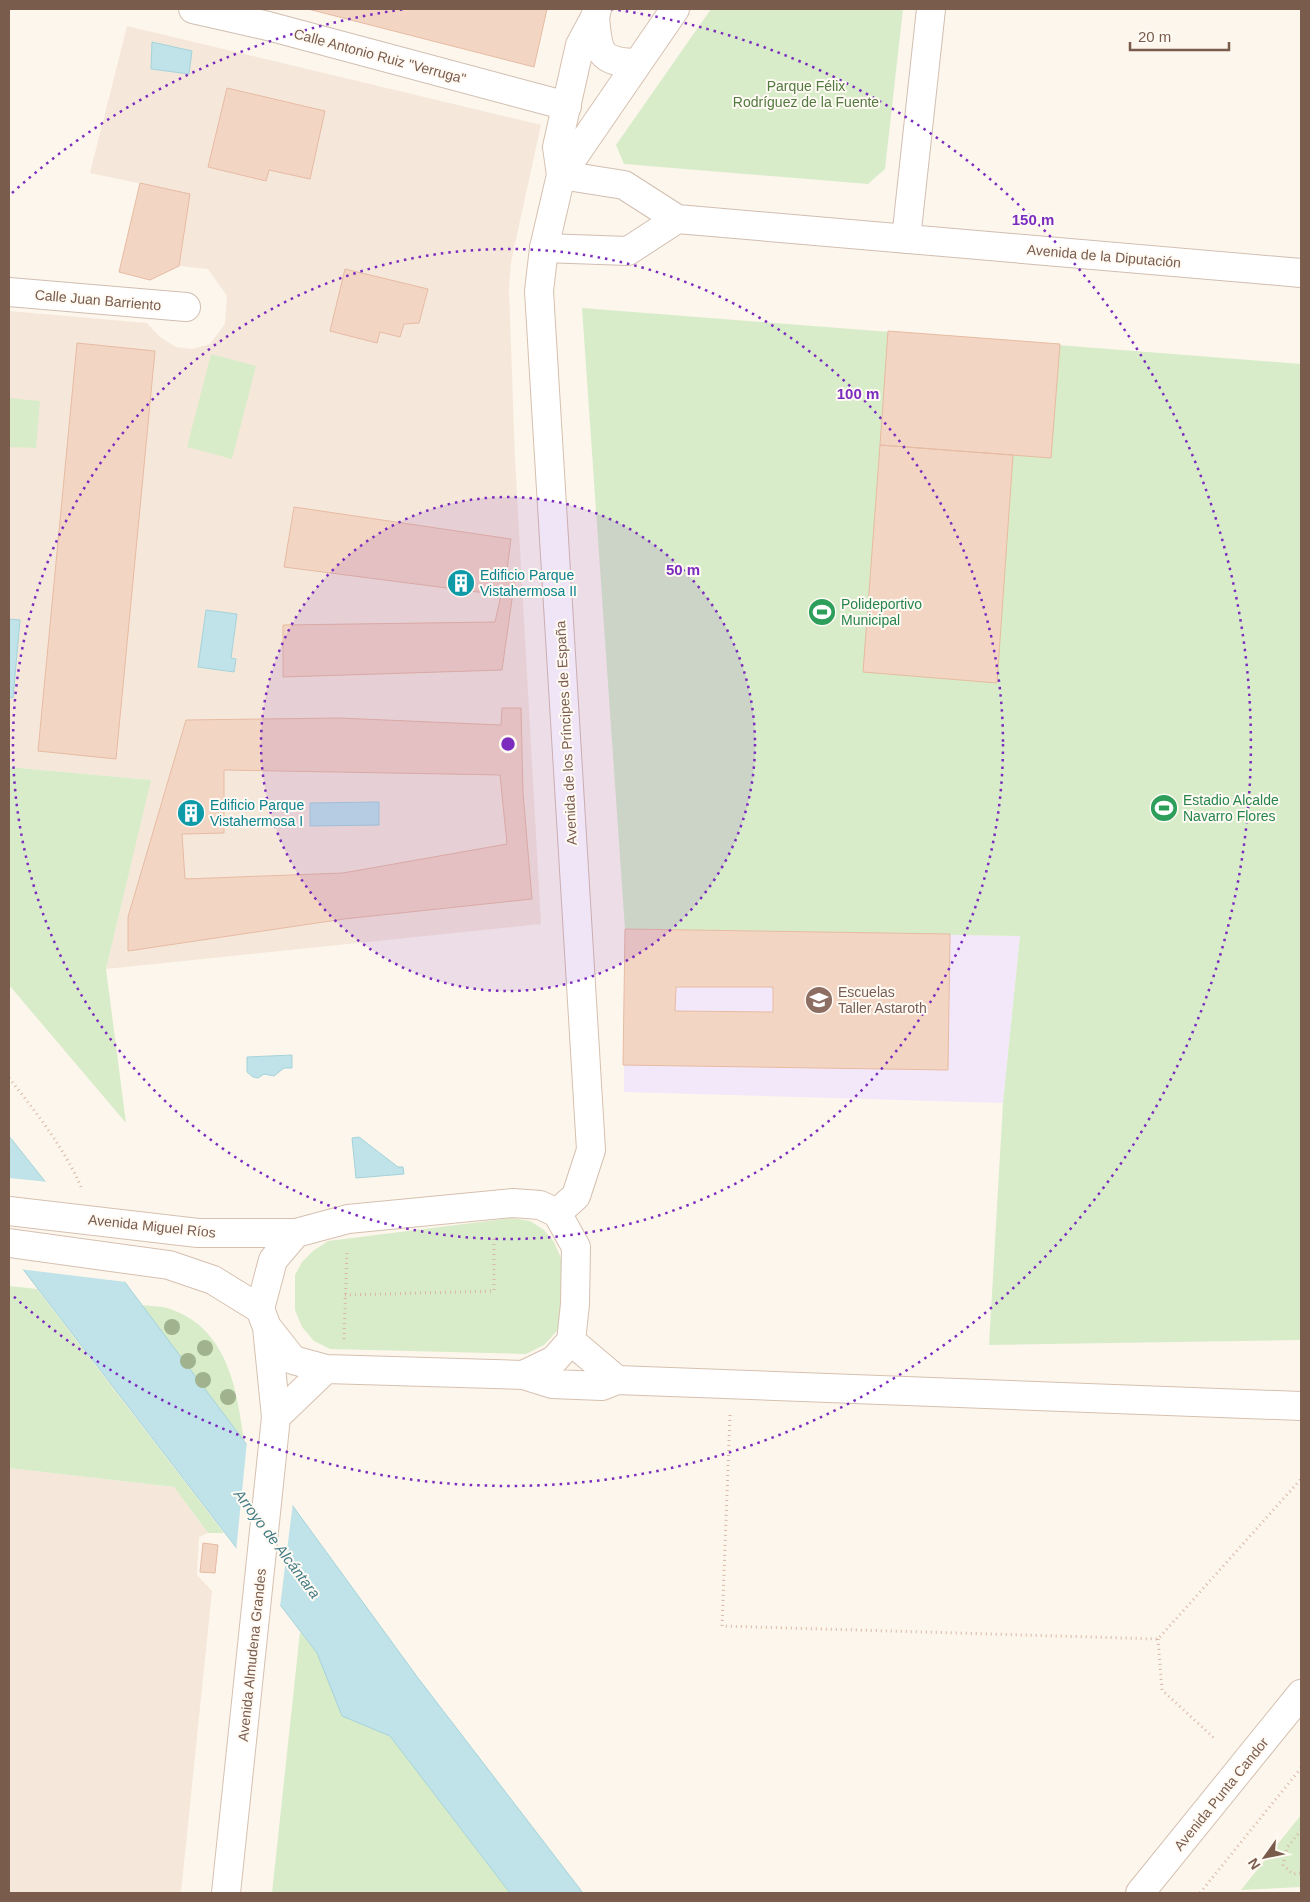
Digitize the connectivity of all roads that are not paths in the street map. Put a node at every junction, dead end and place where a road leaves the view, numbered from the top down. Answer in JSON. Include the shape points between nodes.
{"nodes":[{"id":1,"x":193,"y":9,"type":"edge"},
{"id":2,"x":675,"y":9,"type":"edge"},
{"id":3,"x":931,"y":9,"type":"edge"},
{"id":4,"x":596,"y":13,"type":"edge"},
{"id":5,"x":269,"y":18,"type":"edge"},
{"id":6,"x":636,"y":63,"type":"junction"},
{"id":7,"x":567,"y":106,"type":"junction"},
{"id":8,"x":561,"y":175,"type":"junction"},
{"id":9,"x":677,"y":219,"type":"junction"},
{"id":10,"x":906,"y":239,"type":"junction"},
{"id":11,"x":544,"y":248,"type":"junction"},
{"id":12,"x":1301,"y":272,"type":"edge"},
{"id":13,"x":9,"y":292,"type":"edge"},
{"id":14,"x":186,"y":307,"type":"dead end"},
{"id":15,"x":9,"y":1211,"type":"edge"},
{"id":16,"x":557,"y":1214,"type":"junction"},
{"id":17,"x":296,"y":1233,"type":"junction"},
{"id":18,"x":9,"y":1243,"type":"edge"},
{"id":19,"x":263,"y":1318,"type":"junction"},
{"id":20,"x":570,"y":1341,"type":"junction"},
{"id":21,"x":326,"y":1369,"type":"junction"},
{"id":22,"x":523,"y":1375,"type":"junction"},
{"id":23,"x":617,"y":1380,"type":"junction"},
{"id":24,"x":1301,"y":1406,"type":"edge"},
{"id":25,"x":276,"y":1417,"type":"junction"},
{"id":26,"x":1301,"y":1694,"type":"edge"},
{"id":27,"x":226,"y":1893,"type":"edge"},
{"id":28,"x":1140,"y":1893,"type":"edge"}],
"edges":[{"from":1,"to":5,"type":"street","name":"Calle Antonio Ruiz \"Verruga\""},
{"from":2,"to":6,"type":"street","name":"Avenida de los Príncipes de España"},
{"from":3,"to":10,"type":"street"},
{"from":4,"to":6,"type":"street","via":[[597,42],[605,57],[619,63]]},
{"from":4,"to":7,"type":"street","via":[[580,45]]},
{"from":5,"to":7,"type":"street","name":"Calle Antonio Ruiz \"Verruga\""},
{"from":6,"to":8,"type":"street","name":"Avenida de los Príncipes de España"},
{"from":7,"to":8,"type":"street","via":[[558,147]]},
{"from":8,"to":9,"type":"street","name":"Avenida de la Diputación","via":[[624,185]]},
{"from":8,"to":11,"type":"street","name":"Avenida de los Príncipes de España"},
{"from":9,"to":10,"type":"street","name":"Avenida de la Diputación"},
{"from":9,"to":11,"type":"street","via":[[628,251]]},
{"from":10,"to":12,"type":"street","name":"Avenida de la Diputación"},
{"from":11,"to":16,"type":"street","name":"Avenida de los Príncipes de España","via":[[539,291],[591,1150],[576,1196]]},
{"from":13,"to":14,"type":"street","name":"Calle Juan Barriento"},
{"from":15,"to":17,"type":"street","name":"Avenida Miguel Ríos","via":[[198,1233]]},
{"from":16,"to":17,"type":"street","name":"Avenida Miguel Ríos","via":[[540,1205],[513,1203],[348,1219]]},
{"from":16,"to":20,"type":"street","via":[[576,1247],[575,1304]]},
{"from":17,"to":19,"type":"street","via":[[273,1260]]},
{"from":18,"to":19,"type":"street","via":[[169,1265],[213,1280]]},
{"from":19,"to":21,"type":"street","via":[[293,1360]]},
{"from":19,"to":25,"type":"street","name":"Avenida Almudena Grandes"},
{"from":20,"to":22,"type":"street","via":[[554,1360]]},
{"from":20,"to":23,"type":"street"},
{"from":21,"to":22,"type":"street"},
{"from":21,"to":25,"type":"street"},
{"from":22,"to":23,"type":"street","via":[[552,1384],[602,1386]]},
{"from":23,"to":24,"type":"street"},
{"from":25,"to":27,"type":"street","name":"Avenida Almudena Grandes"},
{"from":26,"to":28,"type":"street","name":"Avenida Punta Candor"}]}
